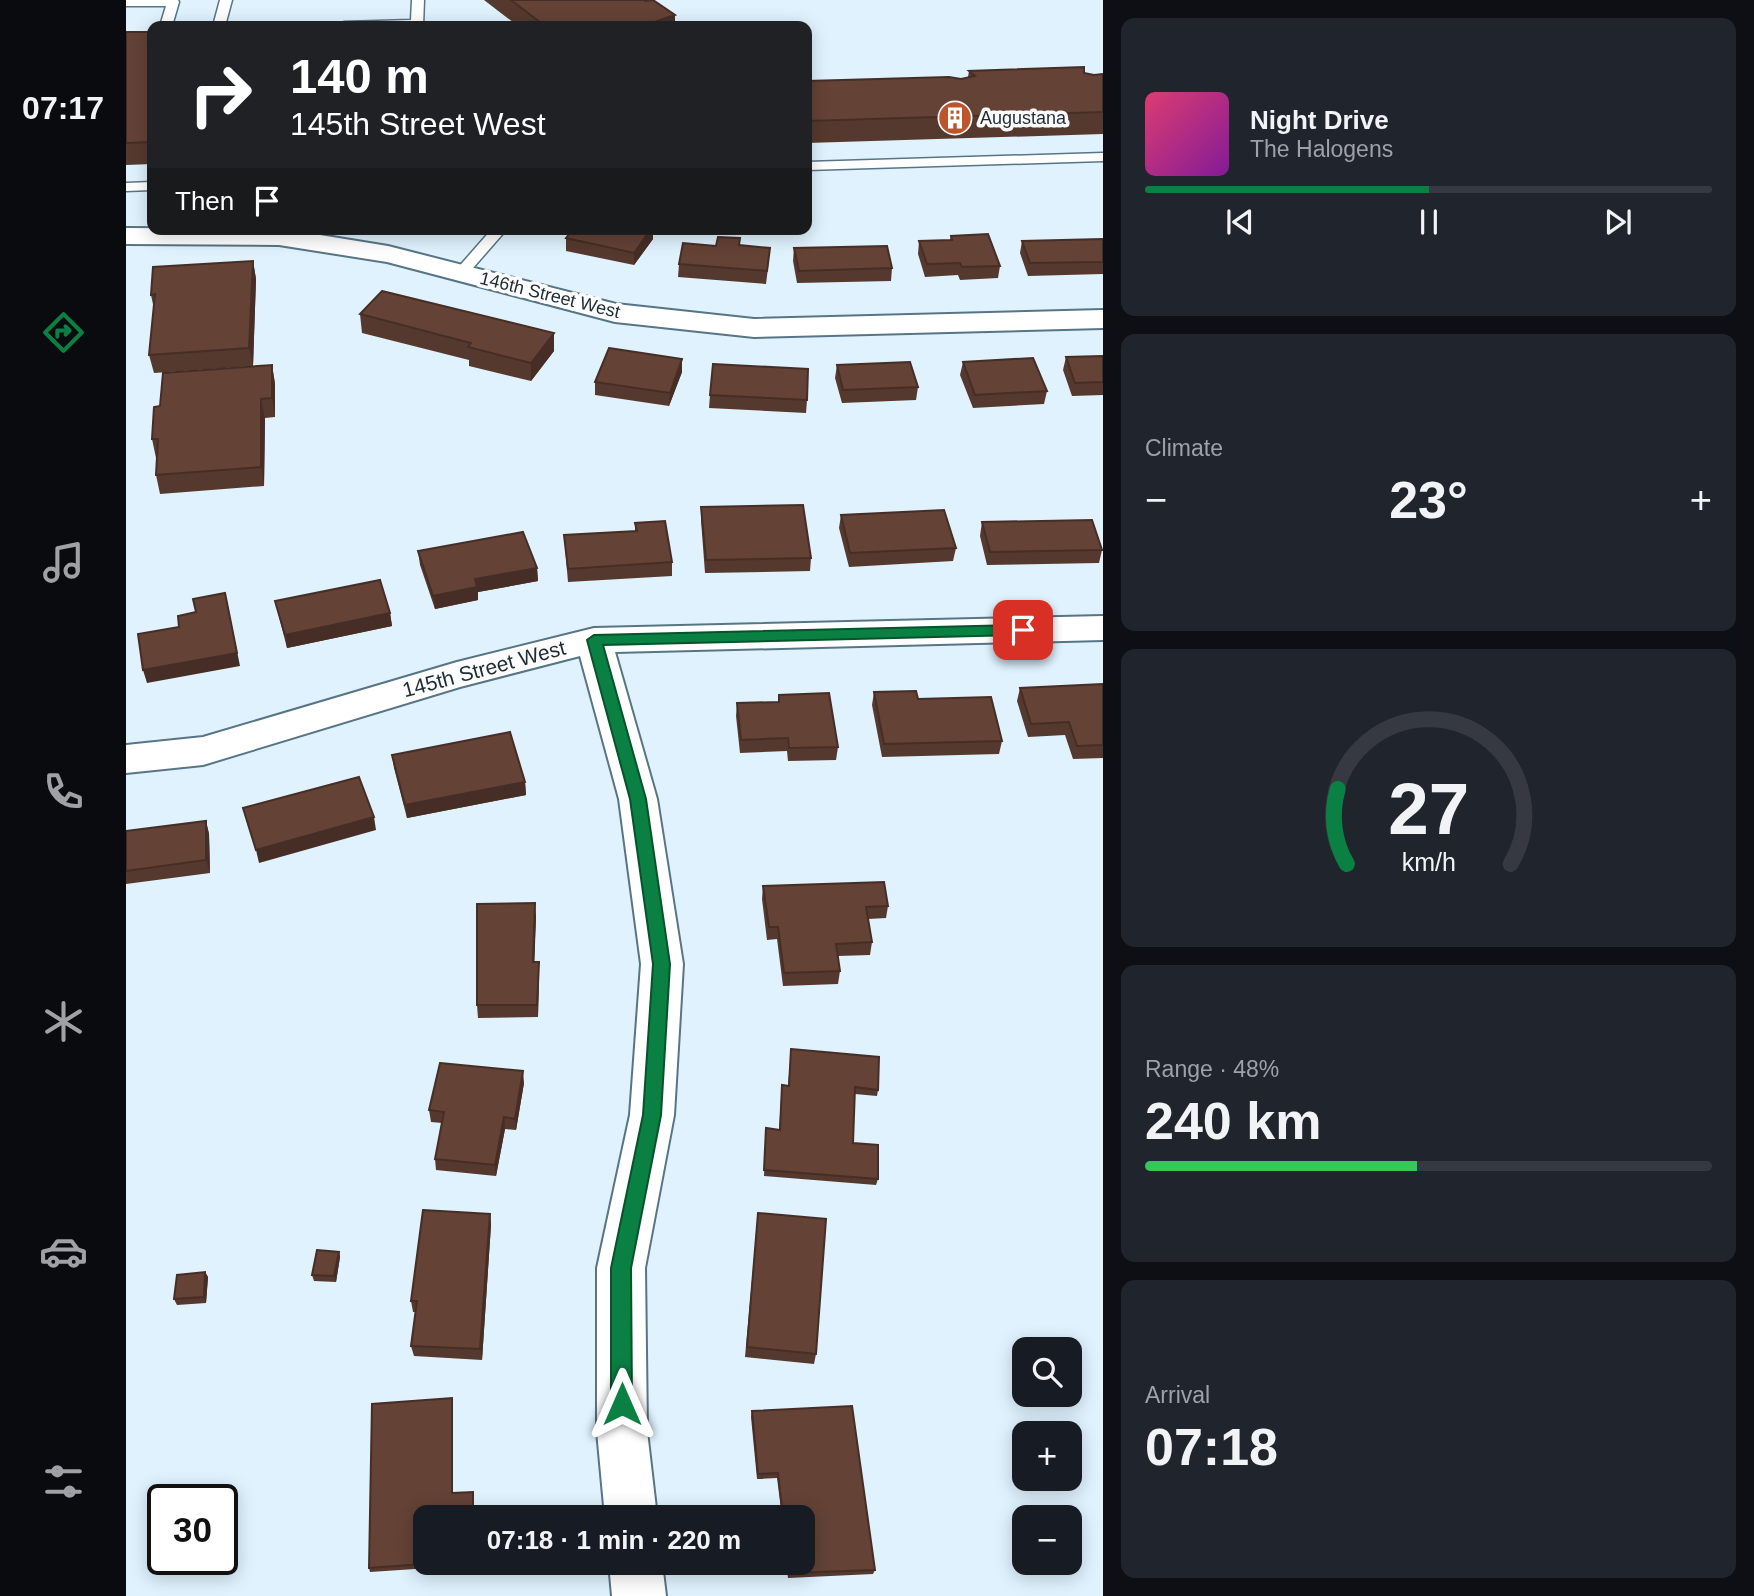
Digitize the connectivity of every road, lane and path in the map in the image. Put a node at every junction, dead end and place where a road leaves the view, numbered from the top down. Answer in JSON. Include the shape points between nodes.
{"nodes":[{"id":1,"x":226,"y":0,"type":"edge"},
{"id":2,"x":418,"y":0,"type":"edge"},
{"id":3,"x":126,"y":2,"type":"edge"},
{"id":4,"x":167,"y":21,"type":"edge"},
{"id":5,"x":220,"y":21,"type":"edge"},
{"id":6,"x":417,"y":21,"type":"edge"},
{"id":7,"x":1103,"y":157,"type":"edge"},
{"id":8,"x":812,"y":166,"type":"edge"},
{"id":9,"x":147,"y":186,"type":"edge"},
{"id":10,"x":126,"y":187,"type":"edge"},
{"id":11,"x":495,"y":235,"type":"edge"},
{"id":12,"x":126,"y":236,"type":"edge"},
{"id":13,"x":318,"y":236,"type":"edge"},
{"id":14,"x":461,"y":272,"type":"junction"},
{"id":15,"x":1103,"y":319,"type":"edge"},
{"id":16,"x":1103,"y":628,"type":"edge"},
{"id":17,"x":594,"y":640,"type":"junction"},
{"id":18,"x":126,"y":759,"type":"edge"},
{"id":19,"x":630,"y":1505,"type":"edge"},
{"id":20,"x":637,"y":1575,"type":"edge"},
{"id":21,"x":639,"y":1596,"type":"edge"}],
"edges":[{"from":1,"to":5,"type":"lane"},
{"from":2,"to":6,"type":"lane"},
{"from":3,"to":4,"type":"lane","via":[[173,2]]},
{"from":7,"to":8,"type":"lane"},
{"from":9,"to":10,"type":"lane"},
{"from":11,"to":14,"type":"lane"},
{"from":12,"to":13,"type":"street","name":"146th Street West"},
{"from":13,"to":14,"type":"street","name":"146th Street West"},
{"from":14,"to":15,"type":"street","name":"146th Street West","via":[[615,313],[754,328]]},
{"from":16,"to":17,"type":"street","name":"145th Street West"},
{"from":17,"to":18,"type":"street","name":"145th Street West","via":[[457,675],[203,751]]},
{"from":17,"to":19,"type":"street","via":[[638,799],[662,964],[652,1115],[621,1268],[622,1431]]},
{"from":20,"to":21,"type":"street"}]}
